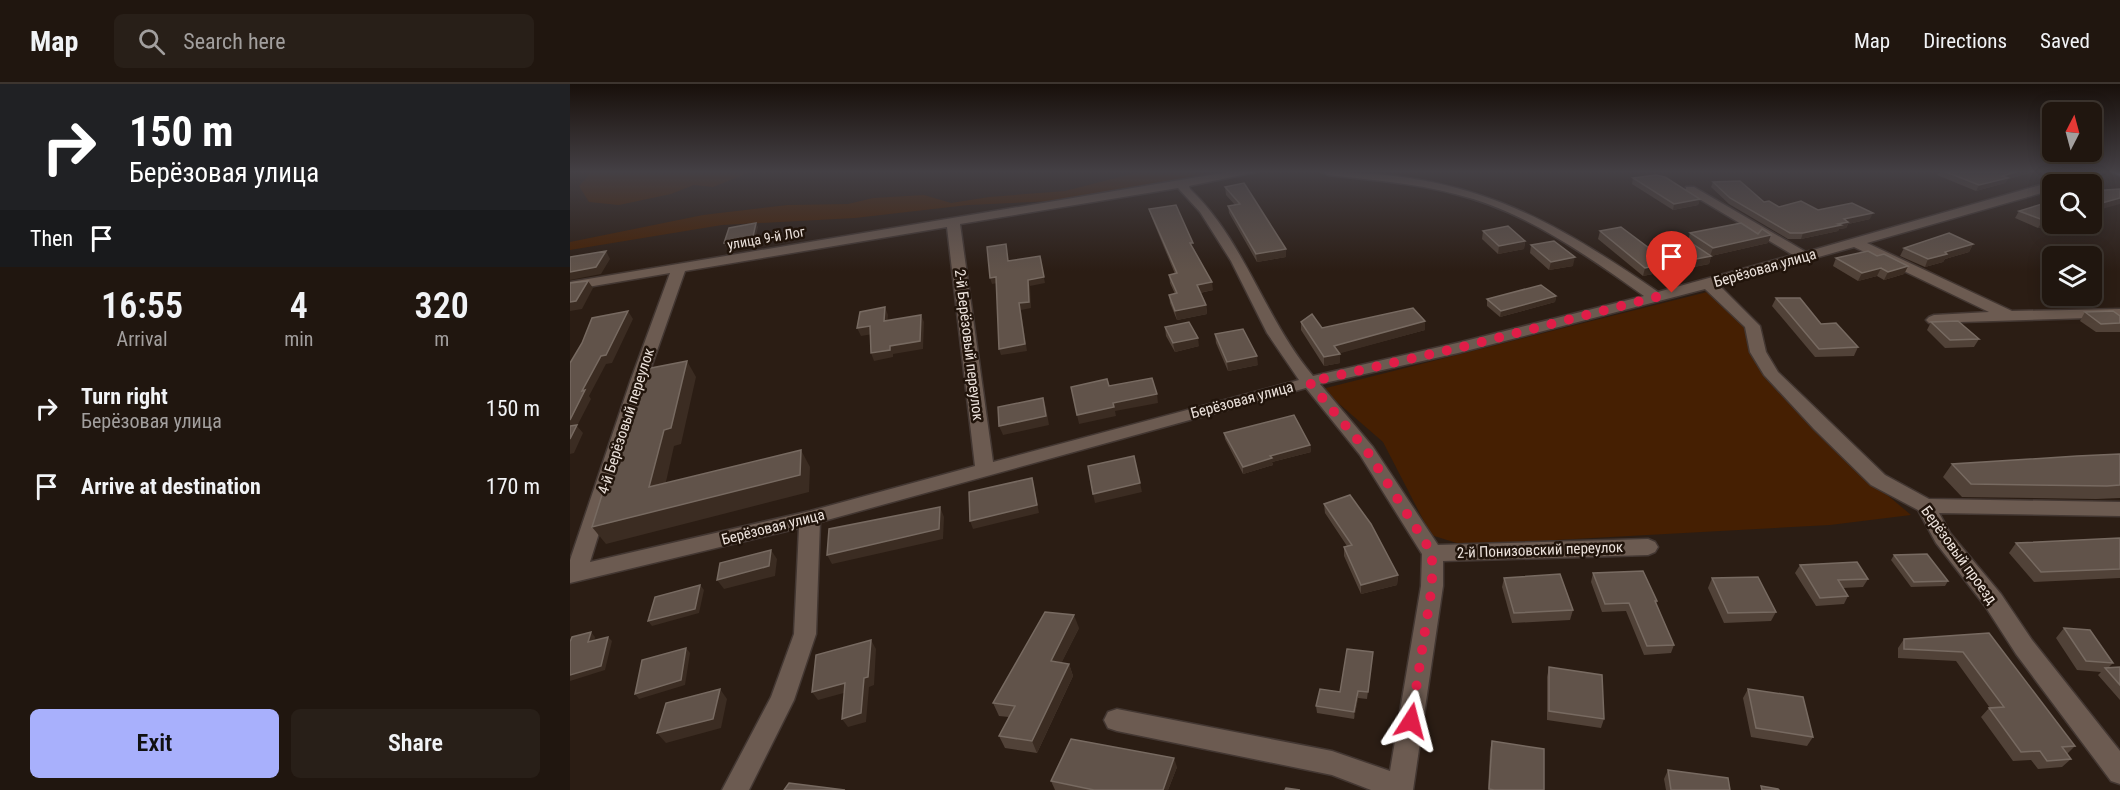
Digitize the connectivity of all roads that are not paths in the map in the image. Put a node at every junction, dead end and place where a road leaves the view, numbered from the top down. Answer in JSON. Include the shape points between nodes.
{"nodes":[{"id":1,"x":1053,"y":205,"type":"edge"},
{"id":2,"x":1200,"y":205,"type":"edge"},
{"id":3,"x":1494,"y":205,"type":"edge"},
{"id":4,"x":1717,"y":205,"type":"edge"},
{"id":5,"x":1987,"y":205,"type":"edge"},
{"id":6,"x":953,"y":221,"type":"junction"},
{"id":7,"x":1857,"y":243,"type":"junction"},
{"id":8,"x":1804,"y":256,"type":"junction"},
{"id":9,"x":679,"y":269,"type":"junction"},
{"id":10,"x":1708,"y":284,"type":"junction"},
{"id":11,"x":570,"y":286,"type":"edge"},
{"id":12,"x":1655,"y":297,"type":"junction"},
{"id":13,"x":2120,"y":314,"type":"edge"},
{"id":14,"x":2010,"y":315,"type":"junction"},
{"id":15,"x":1934,"y":320,"type":"edge"},
{"id":16,"x":1309,"y":382,"type":"junction"},
{"id":17,"x":985,"y":469,"type":"junction"},
{"id":18,"x":1926,"y":506,"type":"junction"},
{"id":19,"x":2120,"y":509,"type":"edge"},
{"id":20,"x":810,"y":518,"type":"junction"},
{"id":21,"x":1648,"y":547,"type":"dead end"},
{"id":22,"x":1432,"y":553,"type":"junction"},
{"id":23,"x":573,"y":574,"type":"edge"},
{"id":24,"x":1117,"y":720,"type":"dead end"},
{"id":25,"x":2120,"y":772,"type":"edge"},
{"id":26,"x":1400,"y":789,"type":"edge"},
{"id":27,"x":735,"y":790,"type":"edge"}],
"edges":[{"from":1,"to":6,"type":"street","name":"улица 9-й Лог"},
{"from":2,"to":16,"type":"street","via":[[1238,261],[1275,333]]},
{"from":3,"to":12,"type":"street","via":[[1581,246]]},
{"from":4,"to":8,"type":"street"},
{"from":5,"to":7,"type":"street","name":"Берёзовая улица"},
{"from":6,"to":9,"type":"street","name":"улица 9-й Лог"},
{"from":6,"to":17,"type":"street","name":"2-й Берёзовый переулок"},
{"from":7,"to":8,"type":"street","name":"Берёзовая улица"},
{"from":7,"to":14,"type":"street"},
{"from":8,"to":10,"type":"street","name":"Берёзовая улица"},
{"from":9,"to":11,"type":"street","name":"улица 9-й Лог"},
{"from":9,"to":23,"type":"street","name":"4-й Берёзовый переулок"},
{"from":10,"to":12,"type":"street","name":"Берёзовая улица"},
{"from":10,"to":18,"type":"street","name":"Берёзовый проезд","via":[[1752,326],[1758,352],[1772,375],[1820,425],[1878,480]]},
{"from":12,"to":16,"type":"street","name":"Берёзовая улица"},
{"from":13,"to":14,"type":"street"},
{"from":14,"to":15,"type":"street"},
{"from":16,"to":17,"type":"street","name":"Берёзовая улица"},
{"from":16,"to":22,"type":"street","via":[[1367,451]]},
{"from":17,"to":20,"type":"street","name":"Берёзовая улица"},
{"from":18,"to":19,"type":"street"},
{"from":18,"to":25,"type":"street","name":"Берёзовый проезд","via":[[1943,538]]},
{"from":20,"to":23,"type":"street","name":"Берёзовая улица"},
{"from":20,"to":27,"type":"street","via":[[805,634],[782,700]]},
{"from":21,"to":22,"type":"street","name":"2-й Понизовский переулок"},
{"from":22,"to":26,"type":"street","via":[[1432,586]]},
{"from":24,"to":26,"type":"street","via":[[1332,763]]}]}
